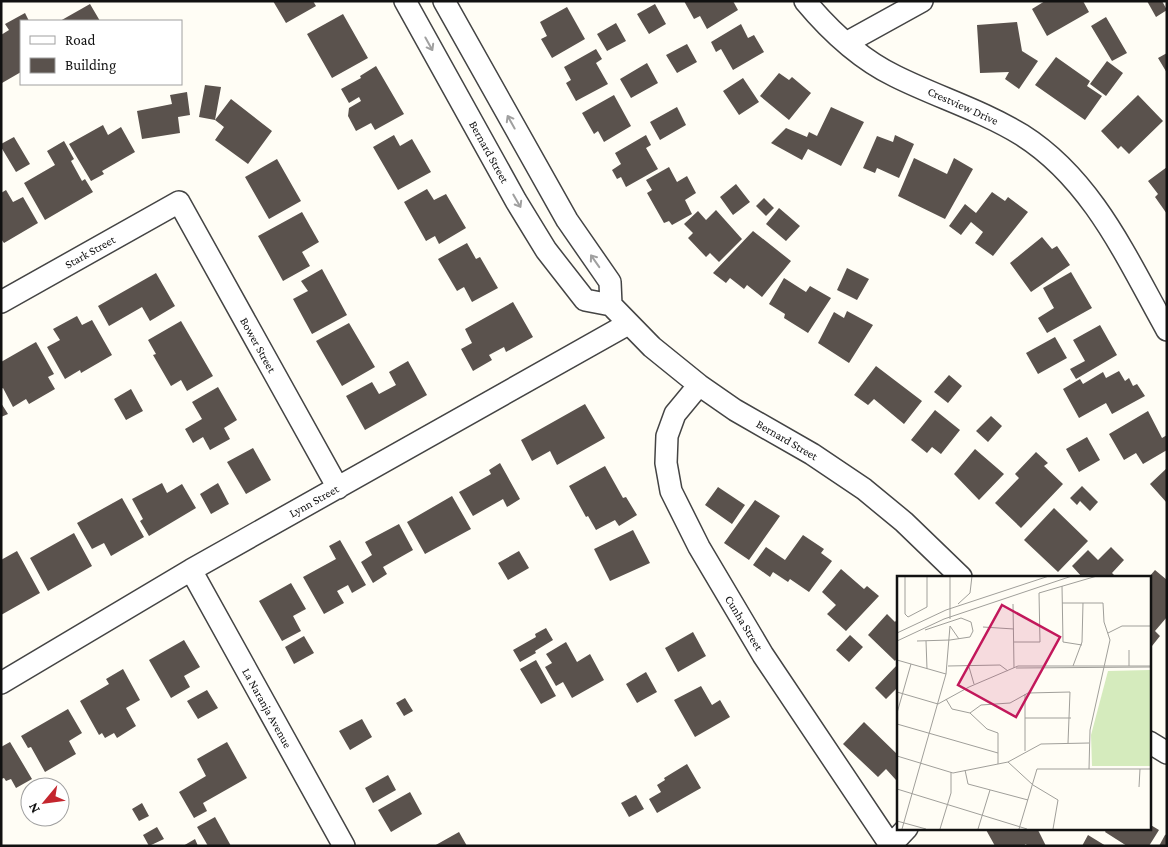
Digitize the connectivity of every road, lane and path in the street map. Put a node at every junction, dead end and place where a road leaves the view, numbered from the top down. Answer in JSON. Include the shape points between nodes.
{"nodes":[{"id":1,"x":405,"y":1,"type":"edge"},
{"id":2,"x":444,"y":1,"type":"edge"},
{"id":3,"x":805,"y":1,"type":"edge"},
{"id":4,"x":922,"y":1,"type":"edge"},
{"id":5,"x":846,"y":43,"type":"junction"},
{"id":6,"x":179,"y":202,"type":"joint"},
{"id":7,"x":1,"y":302,"type":"edge"},
{"id":8,"x":611,"y":305,"type":"junction"},
{"id":9,"x":628,"y":324,"type":"junction"},
{"id":10,"x":1167,"y":330,"type":"edge"},
{"id":11,"x":699,"y":385,"type":"junction"},
{"id":12,"x":338,"y":488,"type":"junction"},
{"id":13,"x":191,"y":570,"type":"junction"},
{"id":14,"x":960,"y":576,"type":"edge"},
{"id":15,"x":1,"y":683,"type":"edge"},
{"id":16,"x":1150,"y":743,"type":"edge"},
{"id":17,"x":1167,"y":753,"type":"edge"},
{"id":18,"x":905,"y":830,"type":"edge"},
{"id":19,"x":344,"y":846,"type":"edge"},
{"id":20,"x":891,"y":846,"type":"edge"}],
"edges":[{"from":1,"to":8,"type":"street","name":"Bernard Street","one_way":true,"via":[[546,250],[585,300]]},
{"from":8,"to":2,"type":"street","one_way":true,"via":[[610,282],[567,220]]},
{"from":3,"to":5,"type":"street","name":"Crestview Drive"},
{"from":4,"to":5,"type":"street"},
{"from":5,"to":10,"type":"street","name":"Crestview Drive","via":[[893,75],[988,115],[1052,158],[1078,184],[1106,221]]},
{"from":6,"to":7,"type":"street","name":"Stark Street"},
{"from":6,"to":12,"type":"street","name":"Bower Street"},
{"from":8,"to":9,"type":"street","name":"Bernard Street"},
{"from":9,"to":11,"type":"street","name":"Bernard Street"},
{"from":9,"to":12,"type":"street","name":"Lynn Street"},
{"from":11,"to":14,"type":"street","name":"Bernard Street","via":[[864,489]]},
{"from":11,"to":20,"type":"street","name":"Cunha Street","via":[[675,414],[667,436],[666,463],[673,497],[763,655]]},
{"from":12,"to":13,"type":"street","name":"Lynn Street"},
{"from":13,"to":15,"type":"street","name":"Lynn Street"},
{"from":13,"to":19,"type":"street","name":"La Naranja Avenue"},
{"from":16,"to":17,"type":"street"},
{"from":18,"to":20,"type":"street"}]}
